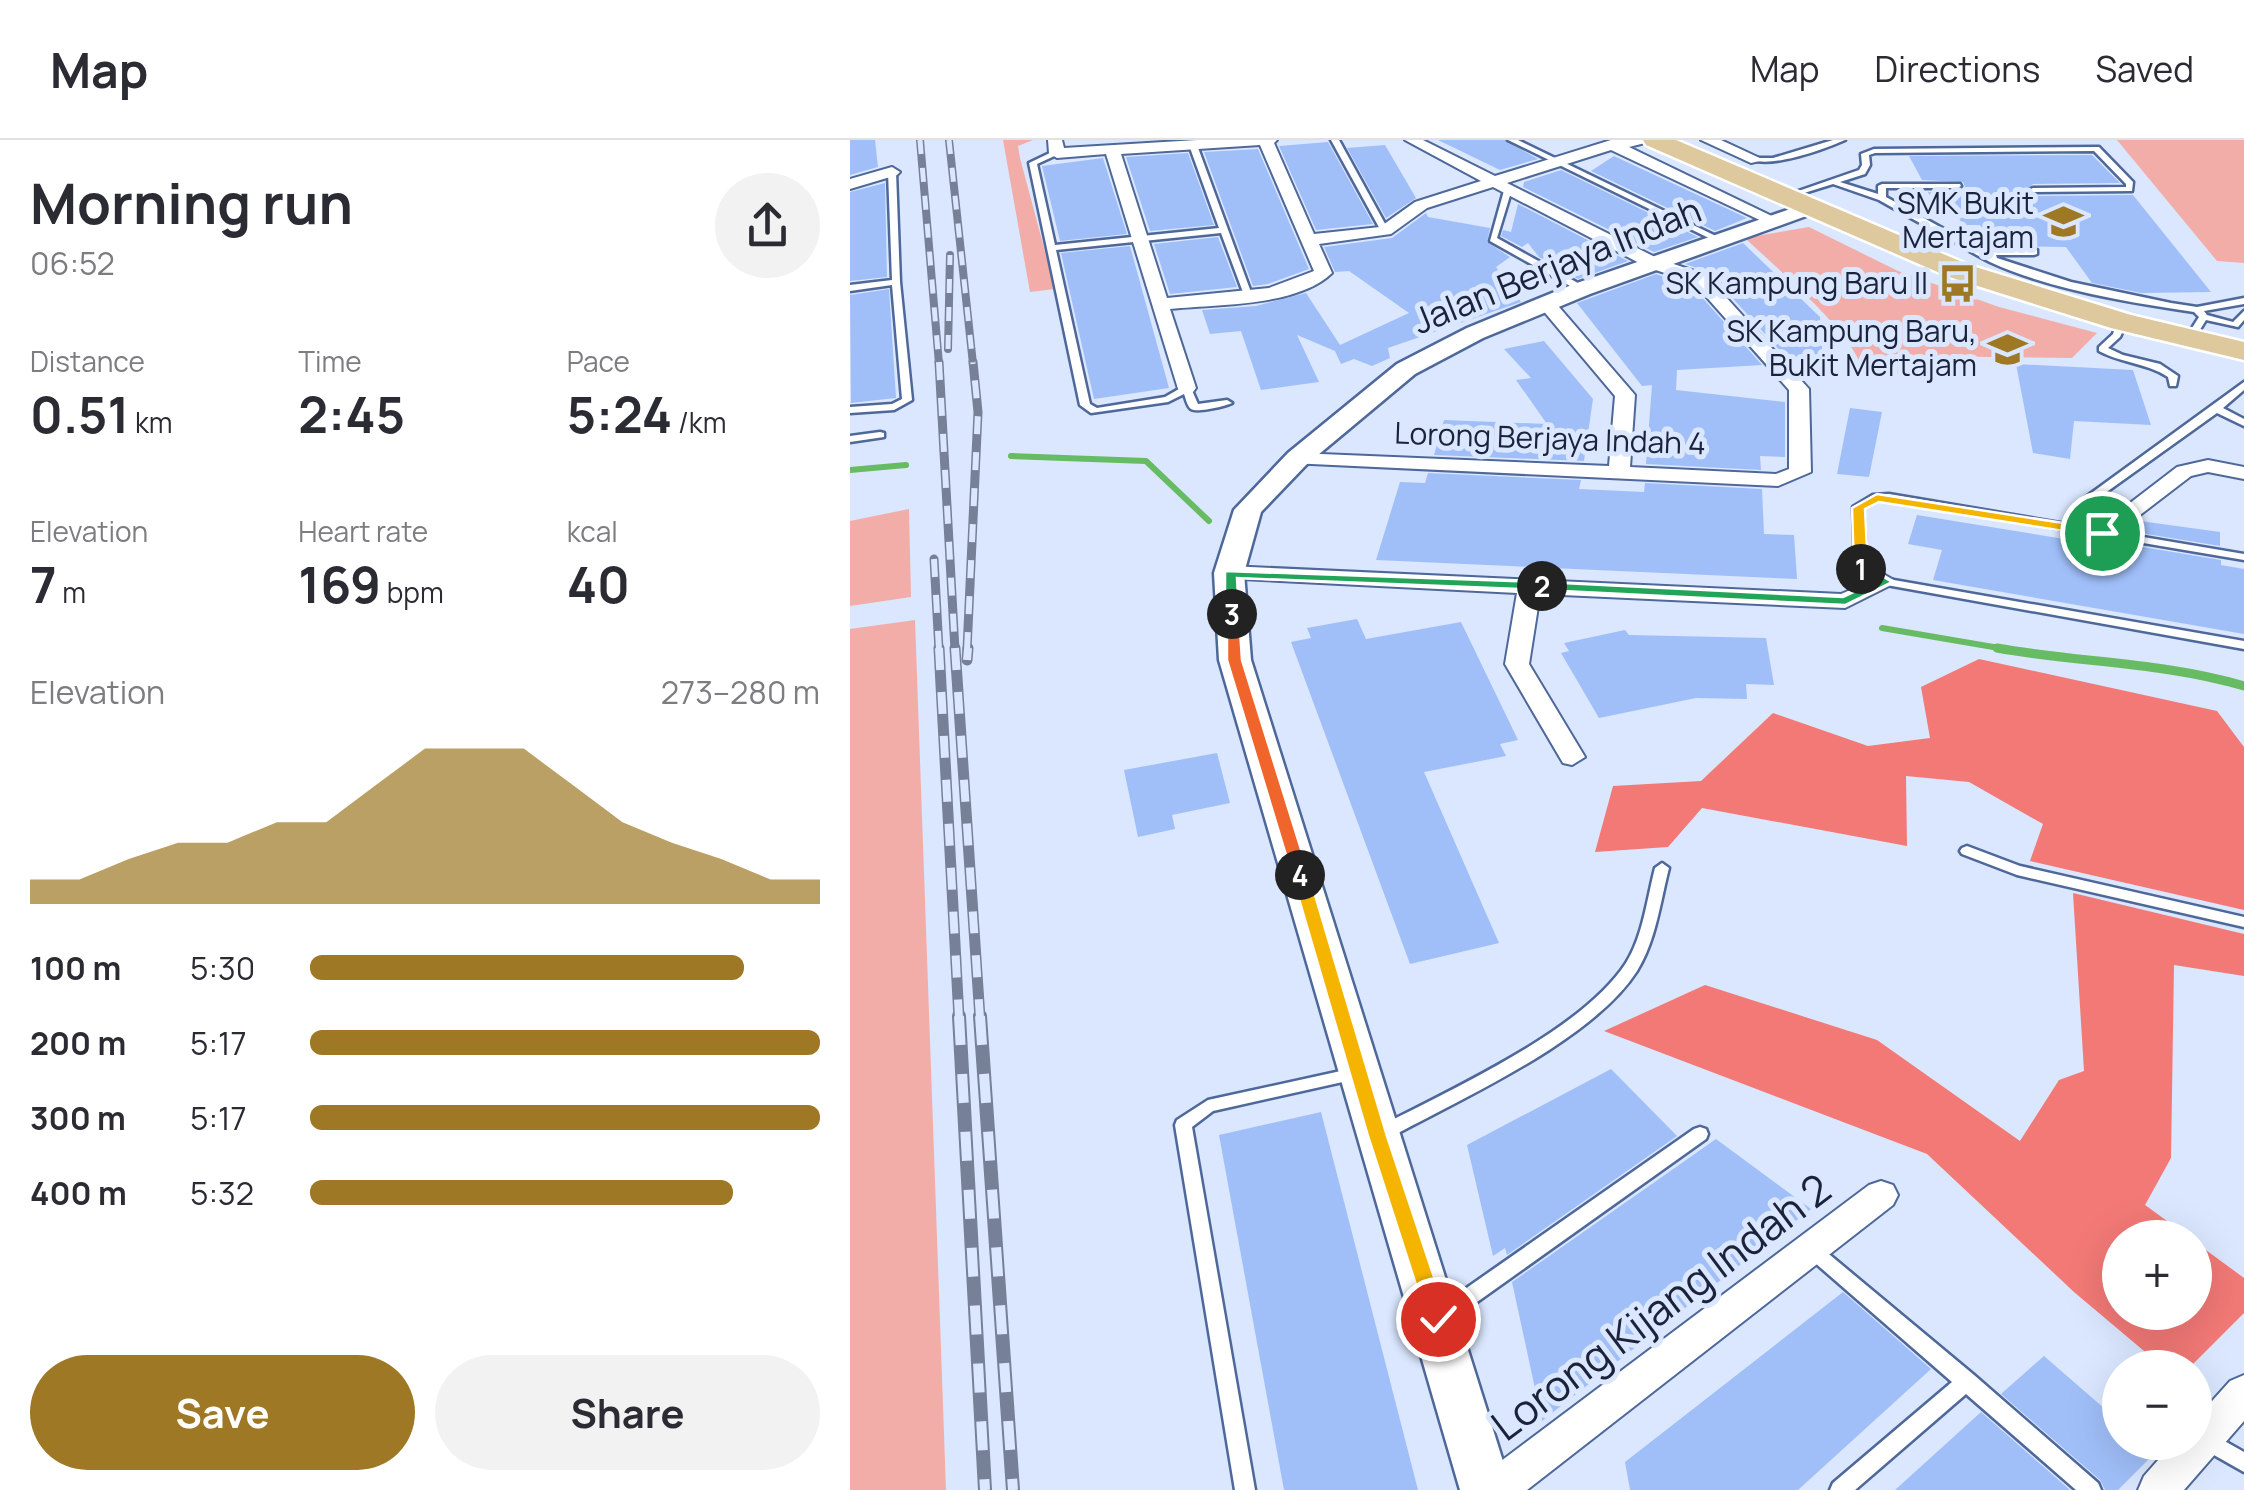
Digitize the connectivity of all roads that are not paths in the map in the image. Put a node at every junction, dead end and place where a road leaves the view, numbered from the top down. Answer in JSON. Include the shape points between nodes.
{"nodes":[{"id":1,"x":1267,"y":140,"type":"edge"},
{"id":2,"x":1335,"y":140,"type":"edge"},
{"id":3,"x":1412,"y":140,"type":"edge"},
{"id":4,"x":1512,"y":140,"type":"edge"},
{"id":5,"x":1652,"y":140,"type":"edge"},
{"id":6,"x":1708,"y":140,"type":"edge"},
{"id":7,"x":1797,"y":140,"type":"edge"},
{"id":8,"x":1842,"y":140,"type":"edge"},
{"id":9,"x":1608,"y":142,"type":"edge"},
{"id":10,"x":1193,"y":144,"type":"junction"},
{"id":11,"x":1056,"y":146,"type":"edge"},
{"id":12,"x":1817,"y":147,"type":"junction"},
{"id":13,"x":1112,"y":149,"type":"junction"},
{"id":14,"x":1756,"y":160,"type":"junction"},
{"id":15,"x":1560,"y":161,"type":"junction"},
{"id":16,"x":1728,"y":170,"type":"junction"},
{"id":17,"x":892,"y":172,"type":"joint"},
{"id":18,"x":1862,"y":172,"type":"junction"},
{"id":19,"x":1833,"y":181,"type":"junction"},
{"id":20,"x":850,"y":184,"type":"edge"},
{"id":21,"x":1501,"y":185,"type":"junction"},
{"id":22,"x":1882,"y":186,"type":"junction"},
{"id":23,"x":1956,"y":186,"type":"dead end"},
{"id":24,"x":2034,"y":190,"type":"dead end"},
{"id":25,"x":1882,"y":198,"type":"junction"},
{"id":26,"x":1791,"y":207,"type":"junction"},
{"id":27,"x":1225,"y":230,"type":"junction"},
{"id":28,"x":1385,"y":231,"type":"junction"},
{"id":29,"x":1943,"y":232,"type":"junction"},
{"id":30,"x":1141,"y":238,"type":"junction"},
{"id":31,"x":1718,"y":239,"type":"junction"},
{"id":32,"x":1308,"y":240,"type":"junction"},
{"id":33,"x":1900,"y":246,"type":"junction"},
{"id":34,"x":1052,"y":248,"type":"junction"},
{"id":35,"x":2034,"y":252,"type":"dead end"},
{"id":36,"x":1993,"y":260,"type":"junction"},
{"id":37,"x":1653,"y":263,"type":"junction"},
{"id":38,"x":896,"y":282,"type":"junction"},
{"id":39,"x":850,"y":288,"type":"edge"},
{"id":40,"x":1582,"y":289,"type":"junction"},
{"id":41,"x":1248,"y":295,"type":"junction"},
{"id":42,"x":2244,"y":301,"type":"edge"},
{"id":43,"x":1163,"y":304,"type":"junction"},
{"id":44,"x":1547,"y":304,"type":"junction"},
{"id":45,"x":2244,"y":314,"type":"edge"},
{"id":46,"x":2122,"y":322,"type":"junction"},
{"id":47,"x":2197,"y":322,"type":"junction"},
{"id":48,"x":2244,"y":351,"type":"edge"},
{"id":49,"x":2173,"y":384,"type":"dead end"},
{"id":50,"x":2244,"y":385,"type":"edge"},
{"id":51,"x":1186,"y":388,"type":"junction"},
{"id":52,"x":1227,"y":404,"type":"dead end"},
{"id":53,"x":850,"y":410,"type":"edge"},
{"id":54,"x":2216,"y":410,"type":"junction"},
{"id":55,"x":2244,"y":423,"type":"edge"},
{"id":56,"x":880,"y":435,"type":"dead end"},
{"id":57,"x":850,"y":440,"type":"edge"},
{"id":58,"x":1296,"y":459,"type":"junction"},
{"id":59,"x":1619,"y":472,"type":"junction"},
{"id":60,"x":2244,"y":472,"type":"edge"},
{"id":61,"x":2084,"y":504,"type":"dead end"},
{"id":62,"x":2102,"y":533,"type":"junction"},
{"id":63,"x":2244,"y":557,"type":"edge"},
{"id":64,"x":1230,"y":574,"type":"junction"},
{"id":65,"x":1885,"y":582,"type":"junction"},
{"id":66,"x":1530,"y":586,"type":"junction"},
{"id":67,"x":2244,"y":645,"type":"edge"},
{"id":68,"x":1572,"y":757,"type":"dead end"},
{"id":69,"x":1967,"y":851,"type":"dead end"},
{"id":70,"x":1662,"y":868,"type":"dead end"},
{"id":71,"x":2244,"y":922,"type":"edge"},
{"id":72,"x":1360,"y":1073,"type":"junction"},
{"id":73,"x":1700,"y":1134,"type":"dead end"},
{"id":74,"x":1378,"y":1136,"type":"junction"},
{"id":75,"x":1881,"y":1195,"type":"dead end"},
{"id":76,"x":1812,"y":1249,"type":"junction"},
{"id":77,"x":1438,"y":1319,"type":"junction"},
{"id":78,"x":1967,"y":1381,"type":"junction"},
{"id":79,"x":2244,"y":1393,"type":"edge"},
{"id":80,"x":2212,"y":1429,"type":"edge"},
{"id":81,"x":2212,"y":1443,"type":"edge"},
{"id":82,"x":2185,"y":1460,"type":"edge"},
{"id":83,"x":2244,"y":1463,"type":"edge"},
{"id":84,"x":1245,"y":1490,"type":"edge"},
{"id":85,"x":1486,"y":1490,"type":"edge"},
{"id":86,"x":1495,"y":1490,"type":"edge"},
{"id":87,"x":1840,"y":1490,"type":"edge"},
{"id":88,"x":2092,"y":1490,"type":"edge"},
{"id":89,"x":2158,"y":1490,"type":"edge"}],
"edges":[{"from":1,"to":10,"type":"street"},
{"from":1,"to":32,"type":"street"},
{"from":2,"to":28,"type":"lane"},
{"from":3,"to":21,"type":"street"},
{"from":4,"to":15,"type":"lane"},
{"from":5,"to":9,"type":"street"},
{"from":5,"to":16,"type":"main road"},
{"from":6,"to":14,"type":"street"},
{"from":7,"to":12,"type":"lane"},
{"from":8,"to":12,"type":"lane"},
{"from":9,"to":15,"type":"street"},
{"from":9,"to":26,"type":"street"},
{"from":10,"to":13,"type":"street"},
{"from":10,"to":27,"type":"lane"},
{"from":11,"to":13,"type":"street"},
{"from":11,"to":34,"type":"lane","via":[[1033,163]]},
{"from":12,"to":14,"type":"lane"},
{"from":13,"to":30,"type":"street"},
{"from":14,"to":16,"type":"street"},
{"from":15,"to":21,"type":"street"},
{"from":15,"to":31,"type":"lane"},
{"from":16,"to":26,"type":"main road"},
{"from":17,"to":20,"type":"street"},
{"from":17,"to":38,"type":"lane"},
{"from":18,"to":19,"type":"lane"},
{"from":18,"to":22,"type":"lane"},
{"from":18,"to":24,"type":"lane","via":[[1864,154],[1874,151],[2096,149],[2130,184]]},
{"from":19,"to":25,"type":"lane"},
{"from":19,"to":26,"type":"lane"},
{"from":21,"to":28,"type":"street","via":[[1421,205]]},
{"from":21,"to":37,"type":"street"},
{"from":21,"to":40,"type":"lane","via":[[1494,240]]},
{"from":22,"to":23,"type":"lane"},
{"from":22,"to":25,"type":"lane"},
{"from":25,"to":29,"type":"lane"},
{"from":26,"to":31,"type":"street","name":"Jalan Berjaya Indah"},
{"from":26,"to":33,"type":"main road"},
{"from":27,"to":30,"type":"lane"},
{"from":27,"to":41,"type":"lane"},
{"from":28,"to":32,"type":"street"},
{"from":29,"to":33,"type":"lane"},
{"from":29,"to":36,"type":"lane"},
{"from":30,"to":34,"type":"lane"},
{"from":30,"to":43,"type":"street"},
{"from":31,"to":37,"type":"street","name":"Jalan Berjaya Indah"},
{"from":32,"to":41,"type":"street","via":[[1323,274],[1310,284]]},
{"from":33,"to":46,"type":"main road"},
{"from":34,"to":51,"type":"lane","via":[[1085,405],[1095,411],[1168,399]]},
{"from":35,"to":36,"type":"lane","via":[[1999,251],[1991,253]]},
{"from":36,"to":47,"type":"lane"},
{"from":37,"to":40,"type":"street","name":"Jalan Berjaya Indah"},
{"from":37,"to":59,"type":"street","name":"Lorong Berjaya Indah 4","via":[[1700,279],[1799,390],[1800,472],[1778,480]]},
{"from":38,"to":39,"type":"lane"},
{"from":38,"to":53,"type":"lane","via":[[907,400]]},
{"from":40,"to":44,"type":"street","name":"Jalan Berjaya Indah"},
{"from":41,"to":43,"type":"street"},
{"from":42,"to":47,"type":"lane"},
{"from":43,"to":51,"type":"street"},
{"from":44,"to":58,"type":"street","name":"Jalan Berjaya Indah","via":[[1406,370]]},
{"from":44,"to":59,"type":"street","via":[[1625,395]]},
{"from":45,"to":47,"type":"lane","via":[[2235,325]]},
{"from":46,"to":47,"type":"main road"},
{"from":46,"to":49,"type":"lane","via":[[2102,349],[2162,366]]},
{"from":47,"to":48,"type":"main road"},
{"from":50,"to":54,"type":"lane"},
{"from":51,"to":52,"type":"lane","via":[[1195,407]]},
{"from":54,"to":55,"type":"lane"},
{"from":54,"to":61,"type":"lane"},
{"from":56,"to":57,"type":"lane"},
{"from":58,"to":59,"type":"street","name":"Lorong Berjaya Indah 4"},
{"from":58,"to":64,"type":"street","name":"Jalan Berjaya Indah","via":[[1248,510]]},
{"from":60,"to":62,"type":"street","via":[[2208,466],[2184,471]]},
{"from":62,"to":63,"type":"lane"},
{"from":62,"to":65,"type":"lane","via":[[1877,498],[1858,508],[1861,568]]},
{"from":64,"to":66,"type":"street"},
{"from":64,"to":72,"type":"street","name":"Jalan Berjaya Indah","via":[[1235,660]]},
{"from":65,"to":66,"type":"street","via":[[1845,601]]},
{"from":65,"to":67,"type":"lane"},
{"from":66,"to":68,"type":"street","via":[[1517,664]]},
{"from":69,"to":71,"type":"lane","via":[[2017,870]]},
{"from":70,"to":74,"type":"lane","via":[[1651,926],[1629,971],[1592,1010]]},
{"from":72,"to":74,"type":"street","name":"Jalan Berjaya Indah"},
{"from":72,"to":84,"type":"lane","via":[[1208,1106],[1183,1126]]},
{"from":73,"to":77,"type":"lane"},
{"from":74,"to":77,"type":"street","name":"Jalan Berjaya Indah"},
{"from":75,"to":76,"type":"street","name":"Lorong Kijang Indah 2"},
{"from":76,"to":78,"type":"lane"},
{"from":76,"to":86,"type":"street","name":"Lorong Kijang Indah 2"},
{"from":77,"to":85,"type":"street","name":"Jalan Berjaya Indah"},
{"from":78,"to":87,"type":"lane"},
{"from":78,"to":88,"type":"lane"},
{"from":79,"to":80,"type":"street"},
{"from":81,"to":83,"type":"lane"},
{"from":82,"to":89,"type":"street"}]}
